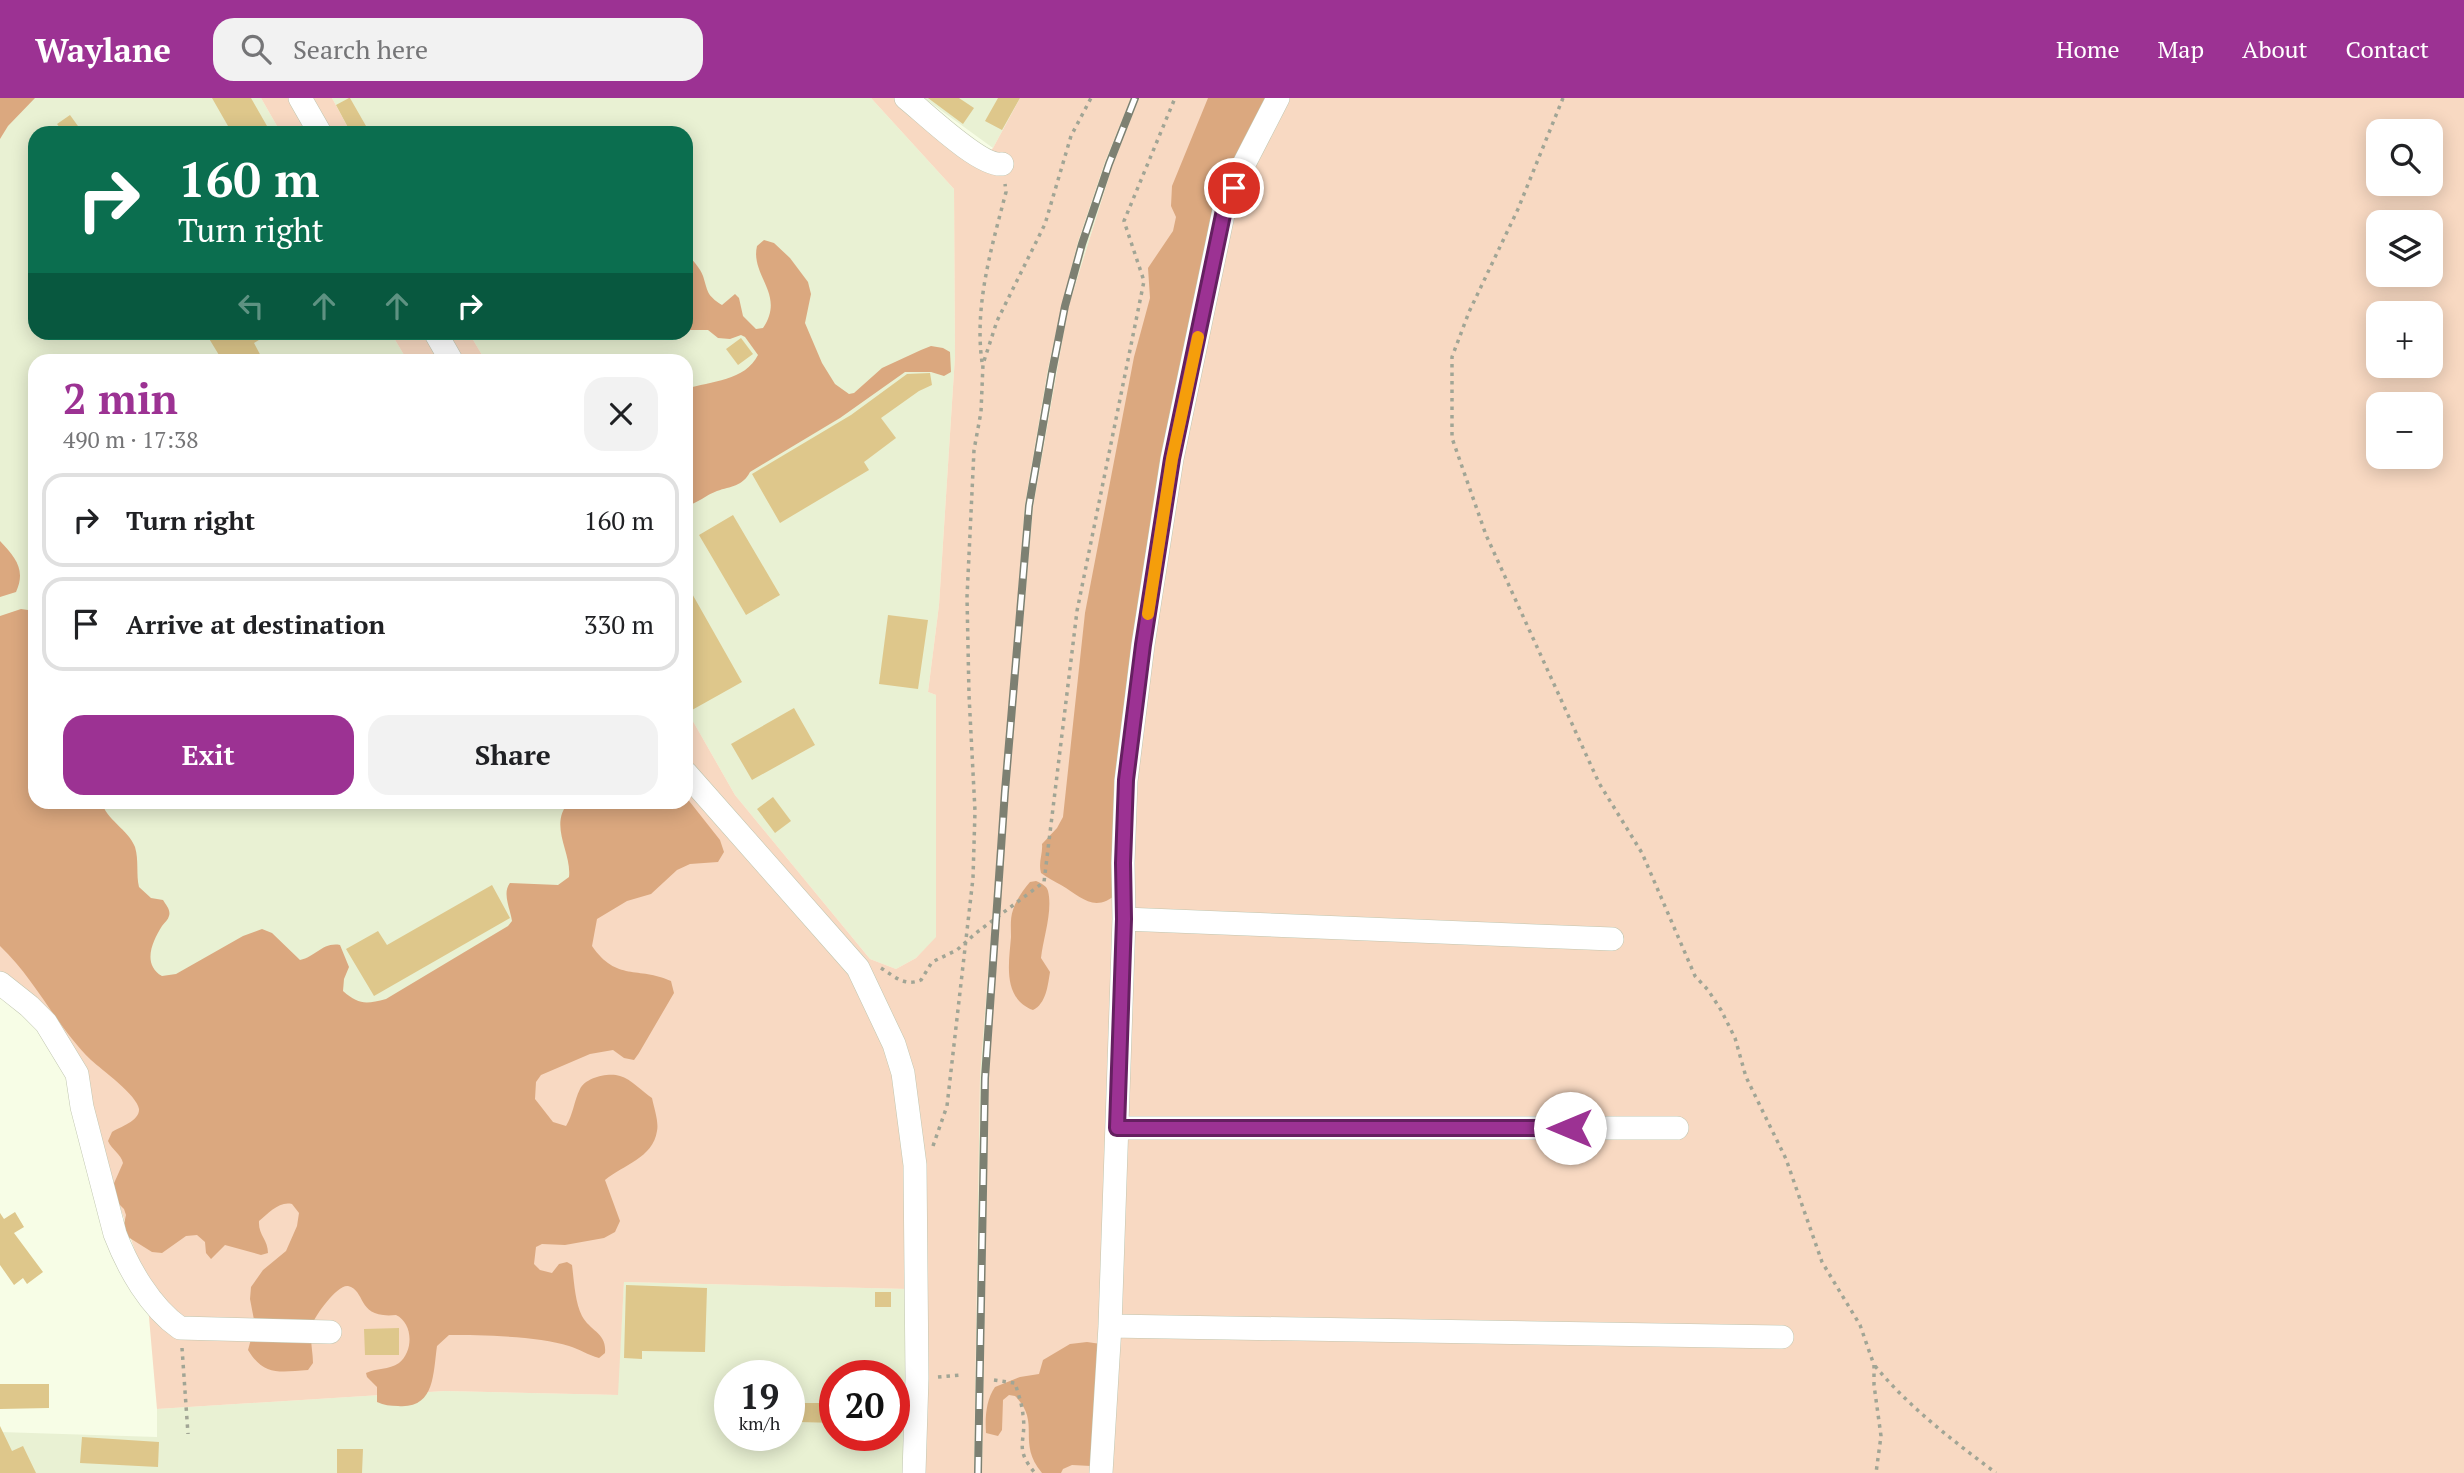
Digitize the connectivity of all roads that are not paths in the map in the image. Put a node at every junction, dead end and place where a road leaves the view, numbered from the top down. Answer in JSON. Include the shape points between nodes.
{"nodes":[{"id":1,"x":300,"y":98,"type":"edge"},
{"id":2,"x":906,"y":98,"type":"edge"},
{"id":3,"x":1278,"y":98,"type":"edge"},
{"id":4,"x":316,"y":126,"type":"edge"},
{"id":5,"x":1002,"y":164,"type":"road end"},
{"id":6,"x":693,"y":782,"type":"edge"},
{"id":7,"x":1124,"y":919,"type":"junction"},
{"id":8,"x":1612,"y":939,"type":"dead end"},
{"id":9,"x":0,"y":983,"type":"edge"},
{"id":10,"x":1117,"y":1128,"type":"junction"},
{"id":11,"x":1677,"y":1128,"type":"dead end"},
{"id":12,"x":1110,"y":1326,"type":"junction"},
{"id":13,"x":330,"y":1332,"type":"dead end"},
{"id":14,"x":1782,"y":1337,"type":"dead end"},
{"id":15,"x":914,"y":1473,"type":"edge"},
{"id":16,"x":1101,"y":1473,"type":"edge"}],
"edges":[{"from":1,"to":4,"type":"street"},
{"from":2,"to":5,"type":"street","via":[[977,156]]},
{"from":3,"to":7,"type":"street","via":[[1224,210],[1172,459],[1126,780]]},
{"from":6,"to":15,"type":"street","via":[[858,968],[894,1044],[903,1073],[915,1165]]},
{"from":7,"to":8,"type":"street"},
{"from":7,"to":10,"type":"street"},
{"from":9,"to":13,"type":"street","via":[[46,1023],[77,1074],[110,1219],[123,1254],[167,1319],[180,1328]]},
{"from":10,"to":11,"type":"street"},
{"from":10,"to":12,"type":"street"},
{"from":12,"to":14,"type":"street"},
{"from":12,"to":16,"type":"street"}]}
